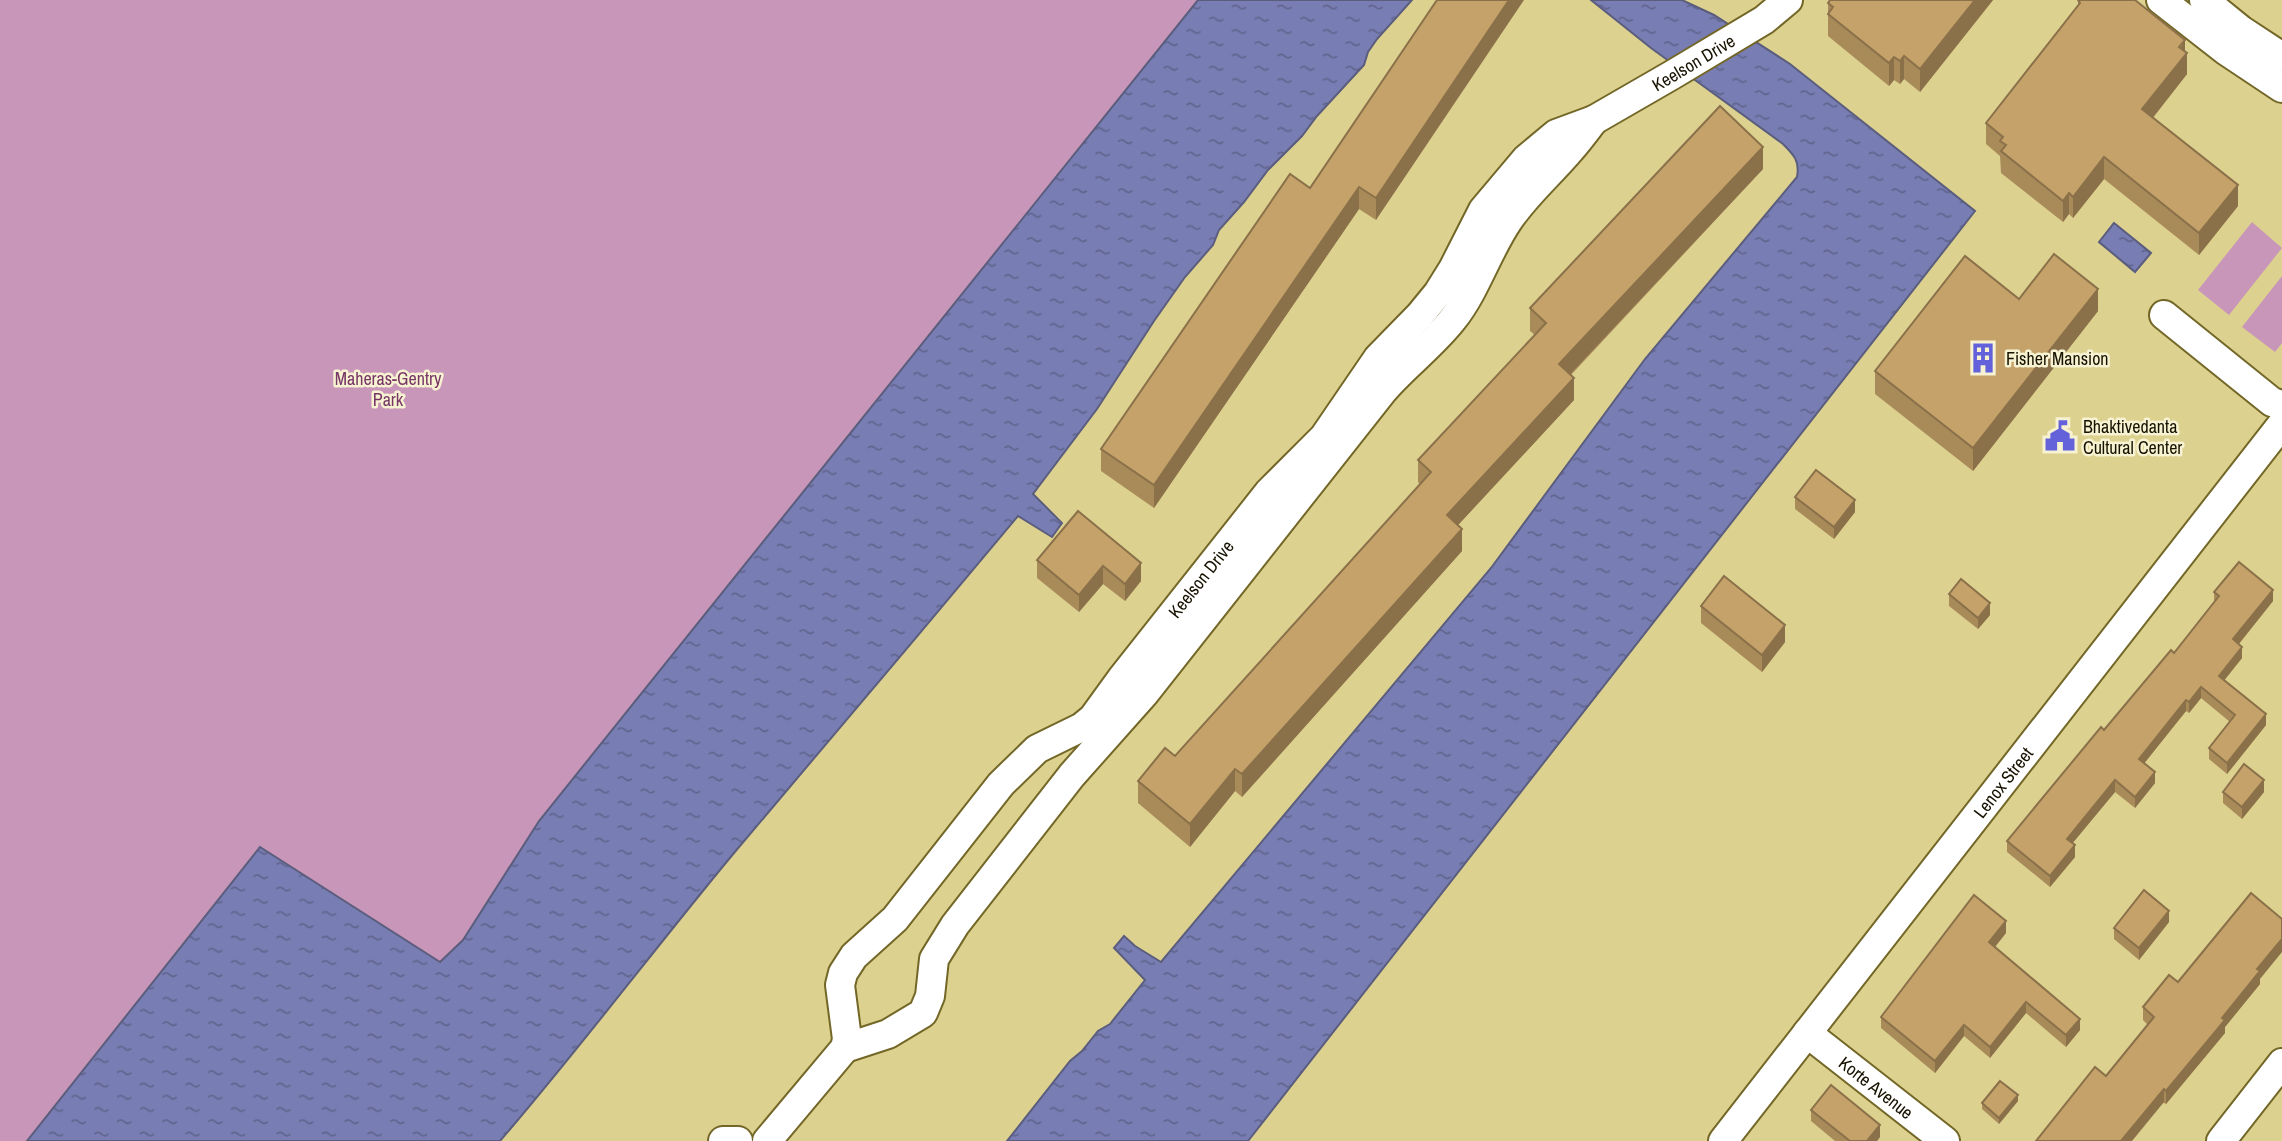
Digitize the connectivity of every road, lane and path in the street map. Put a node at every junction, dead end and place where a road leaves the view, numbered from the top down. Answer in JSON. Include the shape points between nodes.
{"nodes":[{"id":1,"x":1788,"y":0,"type":"edge"},
{"id":2,"x":2204,"y":0,"type":"edge"},
{"id":3,"x":2173,"y":4,"type":"edge"},
{"id":4,"x":2282,"y":57,"type":"edge"},
{"id":5,"x":2282,"y":88,"type":"edge"},
{"id":6,"x":1594,"y":120,"type":"junction"},
{"id":7,"x":2164,"y":315,"type":"dead end"},
{"id":8,"x":2282,"y":405,"type":"edge"},
{"id":9,"x":2282,"y":424,"type":"edge"},
{"id":10,"x":1808,"y":1033,"type":"junction"},
{"id":11,"x":845,"y":1048,"type":"junction"},
{"id":12,"x":2282,"y":1063,"type":"edge"},
{"id":13,"x":723,"y":1141,"type":"edge"},
{"id":14,"x":738,"y":1141,"type":"edge"},
{"id":15,"x":766,"y":1141,"type":"edge"},
{"id":16,"x":1723,"y":1141,"type":"edge"},
{"id":17,"x":1945,"y":1141,"type":"edge"},
{"id":18,"x":2221,"y":1141,"type":"edge"}],
"edges":[{"from":1,"to":6,"type":"street","name":"Keelson Drive","via":[[1764,20]]},
{"from":2,"to":4,"type":"street"},
{"from":3,"to":5,"type":"street","via":[[2225,50]]},
{"from":6,"to":11,"type":"street","name":"Keelson Drive","via":[[1519,205],[1452,321],[1382,392],[955,925],[934,960],[923,1013],[888,1034]]},
{"from":6,"to":11,"type":"street","name":"Keelson Drive","via":[[1556,134],[1526,159],[1483,210],[1438,293],[1378,358],[1324,437],[1269,492],[1094,718],[1019,764],[895,919],[854,956],[839,985]]},
{"from":7,"to":8,"type":"street","via":[[2272,402]]},
{"from":9,"to":10,"type":"street","name":"Lenox Street"},
{"from":10,"to":16,"type":"street","name":"Lenox Street"},
{"from":10,"to":17,"type":"street","name":"Korte Avenue"},
{"from":11,"to":15,"type":"street"},
{"from":12,"to":18,"type":"street"},
{"from":13,"to":14,"type":"street"}]}
